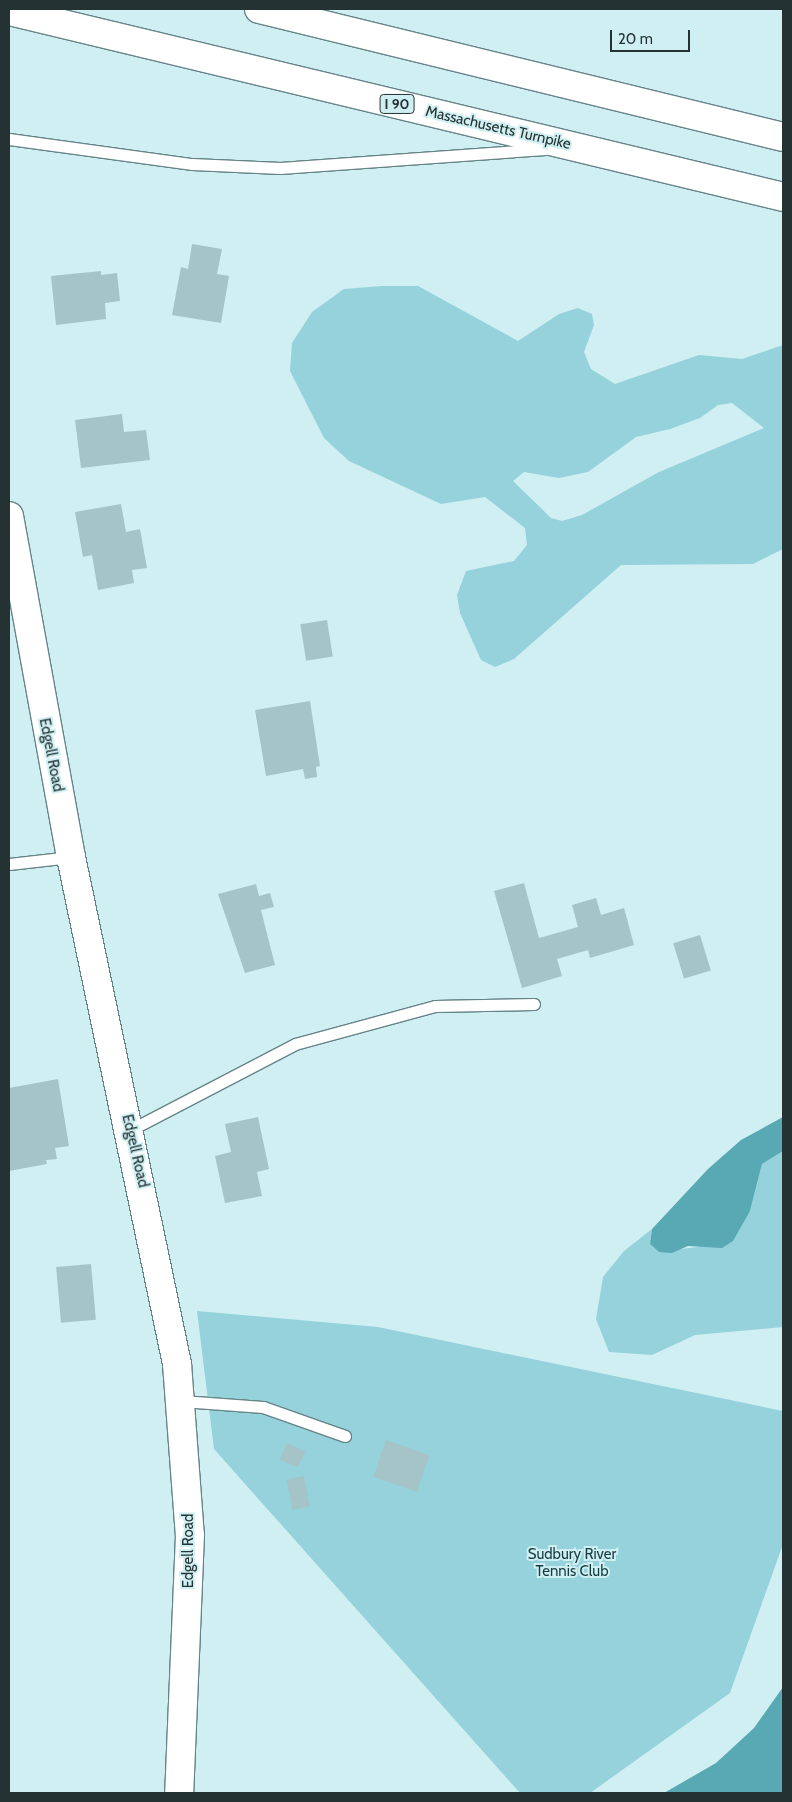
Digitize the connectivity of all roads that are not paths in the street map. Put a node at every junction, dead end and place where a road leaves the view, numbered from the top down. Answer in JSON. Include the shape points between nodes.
{"nodes":[{"id":1,"x":259,"y":9,"type":"edge"},
{"id":2,"x":9,"y":11,"type":"edge"},
{"id":3,"x":783,"y":137,"type":"edge"},
{"id":4,"x":9,"y":139,"type":"edge"},
{"id":5,"x":577,"y":147,"type":"junction"},
{"id":6,"x":783,"y":197,"type":"edge"},
{"id":7,"x":9,"y":516,"type":"edge"},
{"id":8,"x":71,"y":856,"type":"junction"},
{"id":9,"x":9,"y":864,"type":"edge"},
{"id":10,"x":534,"y":1004,"type":"dead end"},
{"id":11,"x":130,"y":1130,"type":"junction"},
{"id":12,"x":182,"y":1401,"type":"junction"},
{"id":13,"x":345,"y":1436,"type":"dead end"},
{"id":14,"x":179,"y":1793,"type":"edge"}],
"edges":[{"from":1,"to":3,"type":"main road"},
{"from":2,"to":5,"type":"main road","name":"Massachusetts Turnpike","number":"I 90"},
{"from":4,"to":5,"type":"lane","via":[[192,164],[280,168]]},
{"from":5,"to":6,"type":"main road","name":"Massachusetts Turnpike","number":"I 90"},
{"from":7,"to":8,"type":"main road","name":"Edgell Road"},
{"from":8,"to":9,"type":"lane"},
{"from":8,"to":11,"type":"main road","name":"Edgell Road"},
{"from":10,"to":11,"type":"lane","via":[[435,1006],[294,1044]]},
{"from":11,"to":12,"type":"main road","name":"Edgell Road","via":[[167,1303]]},
{"from":12,"to":13,"type":"lane","via":[[263,1407]]},
{"from":12,"to":14,"type":"main road","name":"Edgell Road","via":[[190,1535]]}]}
